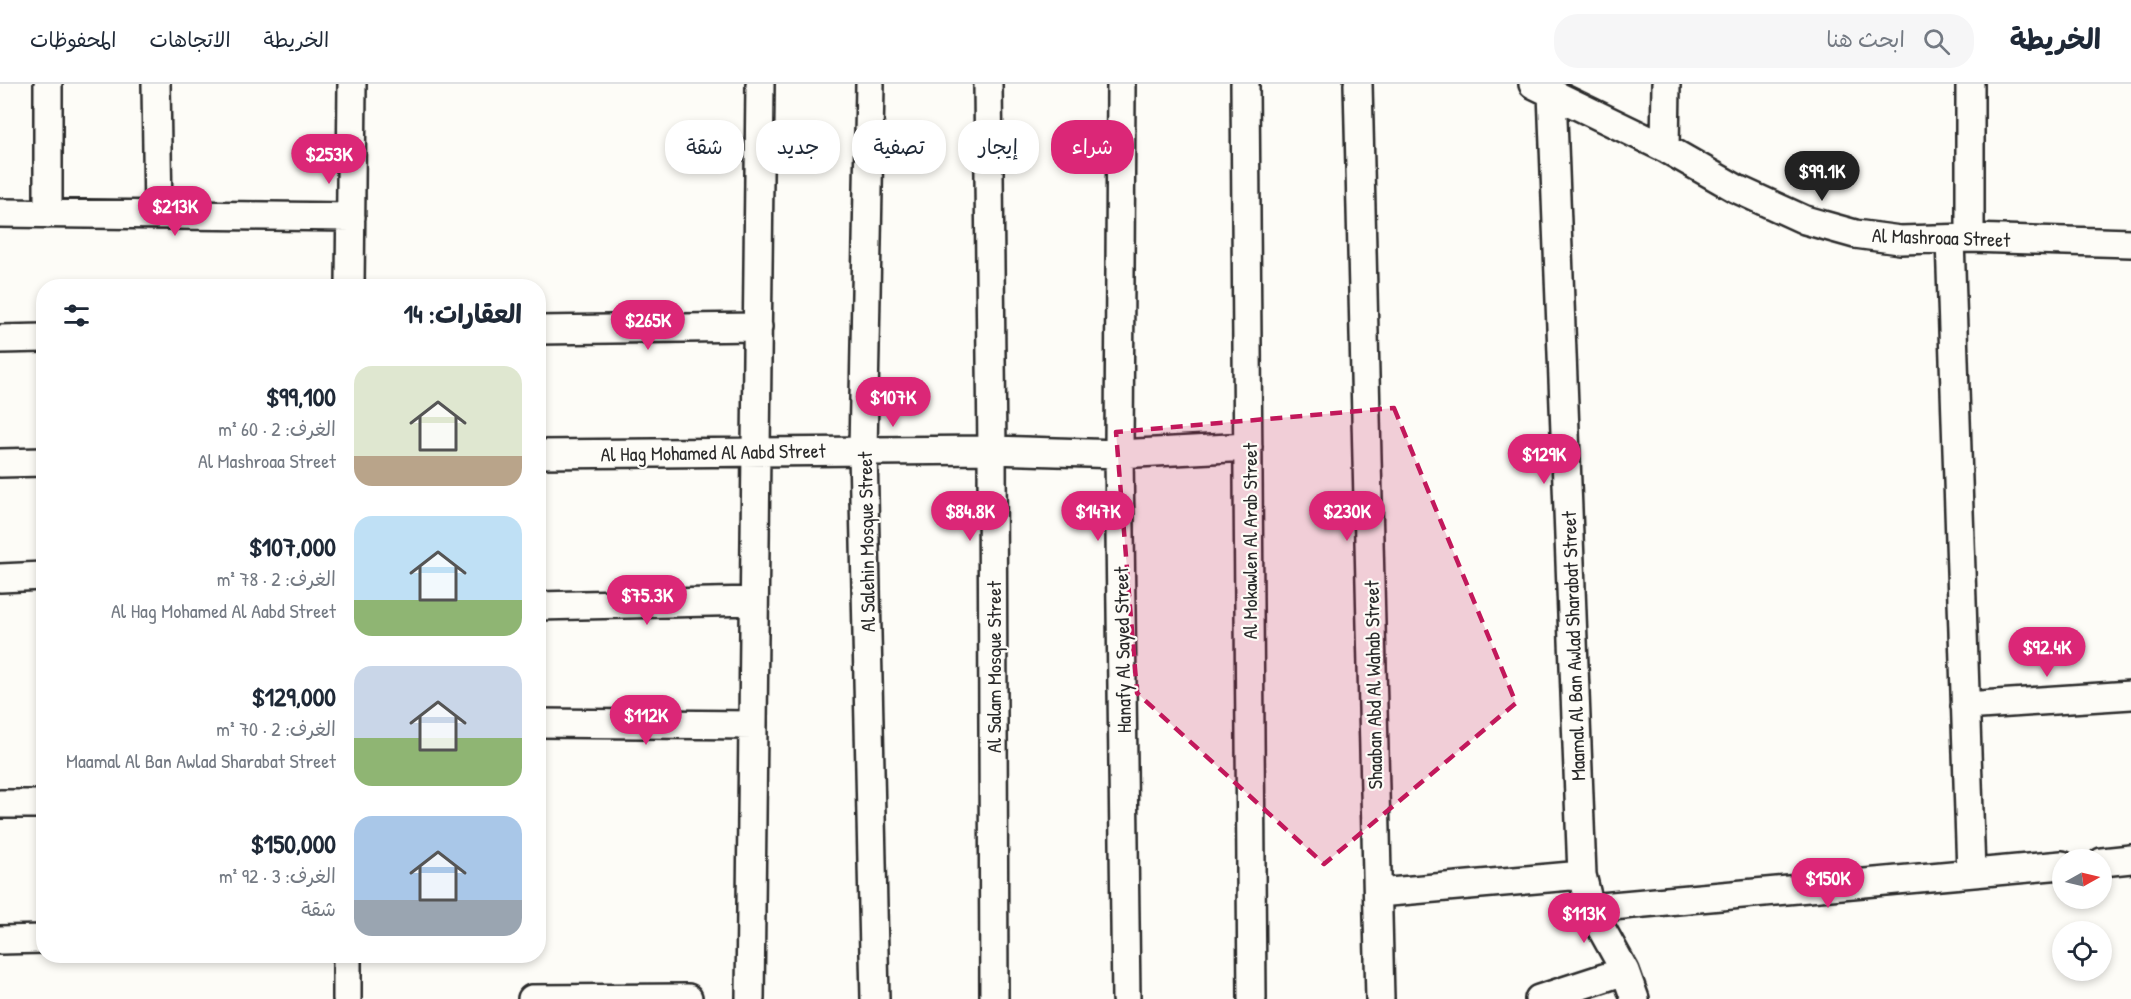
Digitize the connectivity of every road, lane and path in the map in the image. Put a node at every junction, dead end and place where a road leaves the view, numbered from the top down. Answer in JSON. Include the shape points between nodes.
{"nodes":[{"id":1,"x":48,"y":84,"type":"edge"},
{"id":2,"x":156,"y":84,"type":"edge"},
{"id":3,"x":352,"y":84,"type":"edge"},
{"id":4,"x":760,"y":84,"type":"edge"},
{"id":5,"x":870,"y":84,"type":"edge"},
{"id":6,"x":988,"y":84,"type":"edge"},
{"id":7,"x":1121,"y":84,"type":"edge"},
{"id":8,"x":1245,"y":84,"type":"edge"},
{"id":9,"x":1358,"y":84,"type":"edge"},
{"id":10,"x":1666,"y":84,"type":"edge"},
{"id":11,"x":1970,"y":84,"type":"edge"},
{"id":12,"x":1542,"y":88,"type":"edge"},
{"id":13,"x":1665,"y":148,"type":"junction"},
{"id":14,"x":0,"y":213,"type":"edge"},
{"id":15,"x":48,"y":214,"type":"junction"},
{"id":16,"x":158,"y":215,"type":"junction"},
{"id":17,"x":351,"y":217,"type":"junction"},
{"id":18,"x":1960,"y":239,"type":"junction"},
{"id":19,"x":2131,"y":243,"type":"edge"},
{"id":20,"x":2131,"y":267,"type":"edge"},
{"id":21,"x":350,"y":279,"type":"edge"},
{"id":22,"x":758,"y":327,"type":"junction"},
{"id":23,"x":546,"y":330,"type":"edge"},
{"id":24,"x":36,"y":338,"type":"edge"},
{"id":25,"x":0,"y":339,"type":"edge"},
{"id":26,"x":1248,"y":447,"type":"junction"},
{"id":27,"x":992,"y":450,"type":"junction"},
{"id":28,"x":863,"y":451,"type":"junction"},
{"id":29,"x":756,"y":452,"type":"junction"},
{"id":30,"x":1119,"y":453,"type":"junction"},
{"id":31,"x":546,"y":454,"type":"edge"},
{"id":32,"x":36,"y":462,"type":"edge"},
{"id":33,"x":0,"y":463,"type":"edge"},
{"id":34,"x":36,"y":576,"type":"edge"},
{"id":35,"x":0,"y":578,"type":"edge"},
{"id":36,"x":754,"y":601,"type":"junction"},
{"id":37,"x":546,"y":606,"type":"edge"},
{"id":38,"x":2131,"y":695,"type":"edge"},
{"id":39,"x":1965,"y":706,"type":"junction"},
{"id":40,"x":546,"y":723,"type":"edge"},
{"id":41,"x":753,"y":725,"type":"junction"},
{"id":42,"x":0,"y":804,"type":"edge"},
{"id":43,"x":36,"y":804,"type":"edge"},
{"id":44,"x":2131,"y":859,"type":"edge"},
{"id":45,"x":2112,"y":861,"type":"edge"},
{"id":46,"x":2052,"y":866,"type":"edge"},
{"id":47,"x":1971,"y":873,"type":"junction"},
{"id":48,"x":1582,"y":875,"type":"junction"},
{"id":49,"x":1378,"y":893,"type":"junction"},
{"id":50,"x":1590,"y":908,"type":"junction"},
{"id":51,"x":36,"y":939,"type":"edge"},
{"id":52,"x":0,"y":940,"type":"edge"},
{"id":53,"x":347,"y":963,"type":"edge"},
{"id":54,"x":1625,"y":971,"type":"junction"},
{"id":55,"x":688,"y":998,"type":"edge"},
{"id":56,"x":346,"y":999,"type":"edge"},
{"id":57,"x":532,"y":999,"type":"edge"},
{"id":58,"x":750,"y":999,"type":"edge"},
{"id":59,"x":875,"y":999,"type":"edge"},
{"id":60,"x":994,"y":999,"type":"edge"},
{"id":61,"x":1126,"y":999,"type":"edge"},
{"id":62,"x":1252,"y":999,"type":"edge"},
{"id":63,"x":1380,"y":999,"type":"edge"},
{"id":64,"x":1539,"y":999,"type":"edge"},
{"id":65,"x":1635,"y":999,"type":"edge"}],
"edges":[{"from":1,"to":15,"type":"street"},
{"from":2,"to":16,"type":"street"},
{"from":3,"to":17,"type":"street"},
{"from":4,"to":22,"type":"street"},
{"from":5,"to":28,"type":"street","name":"Al Salehin Mosque Street"},
{"from":6,"to":27,"type":"street","name":"Al Salam Mosque Street"},
{"from":7,"to":30,"type":"street","name":"Hanafy Al Sayed Street"},
{"from":8,"to":26,"type":"street","name":"Al Mokawlen Al Arab Street"},
{"from":9,"to":49,"type":"street","name":"Shaaban Abd Al Wahab Street"},
{"from":10,"to":13,"type":"street"},
{"from":11,"to":18,"type":"street"},
{"from":12,"to":13,"type":"street","name":"Al Mashroaa Street"},
{"from":12,"to":48,"type":"street","name":"Maamal Al Ban Awlad Sharabat Street"},
{"from":13,"to":18,"type":"street","name":"Al Mashroaa Street","via":[[1737,189],[1805,220],[1855,234],[1900,240]]},
{"from":14,"to":15,"type":"street"},
{"from":15,"to":16,"type":"street"},
{"from":16,"to":17,"type":"street"},
{"from":17,"to":21,"type":"street"},
{"from":18,"to":19,"type":"street","name":"Al Mashroaa Street"},
{"from":18,"to":39,"type":"street"},
{"from":19,"to":20,"type":"street"},
{"from":22,"to":23,"type":"street"},
{"from":22,"to":29,"type":"street"},
{"from":24,"to":25,"type":"street"},
{"from":26,"to":30,"type":"street","name":"Al Hag Mohamed Al Aabd Street"},
{"from":26,"to":62,"type":"street","name":"Al Mokawlen Al Arab Street"},
{"from":27,"to":28,"type":"street","name":"Al Hag Mohamed Al Aabd Street"},
{"from":27,"to":30,"type":"street","name":"Al Hag Mohamed Al Aabd Street"},
{"from":27,"to":60,"type":"street","name":"Al Salam Mosque Street"},
{"from":28,"to":29,"type":"street","name":"Al Hag Mohamed Al Aabd Street"},
{"from":28,"to":59,"type":"street","name":"Al Salehin Mosque Street"},
{"from":29,"to":31,"type":"street","name":"Al Hag Mohamed Al Aabd Street"},
{"from":29,"to":36,"type":"street"},
{"from":30,"to":61,"type":"street","name":"Hanafy Al Sayed Street"},
{"from":32,"to":33,"type":"street"},
{"from":34,"to":35,"type":"street"},
{"from":36,"to":37,"type":"street"},
{"from":36,"to":41,"type":"street"},
{"from":38,"to":39,"type":"street"},
{"from":39,"to":47,"type":"street"},
{"from":40,"to":41,"type":"street"},
{"from":41,"to":58,"type":"street"},
{"from":42,"to":43,"type":"street"},
{"from":44,"to":45,"type":"street"},
{"from":46,"to":47,"type":"street"},
{"from":47,"to":50,"type":"street"},
{"from":48,"to":49,"type":"street"},
{"from":48,"to":50,"type":"street","name":"Maamal Al Ban Awlad Sharabat Street"},
{"from":49,"to":63,"type":"street","name":"Shaaban Abd Al Wahab Street"},
{"from":50,"to":54,"type":"street","name":"Maamal Al Ban Awlad Sharabat Street"},
{"from":51,"to":52,"type":"street"},
{"from":53,"to":56,"type":"street"},
{"from":54,"to":64,"type":"street"},
{"from":54,"to":65,"type":"street","name":"Maamal Al Ban Awlad Sharabat Street"},
{"from":55,"to":57,"type":"street"}]}
